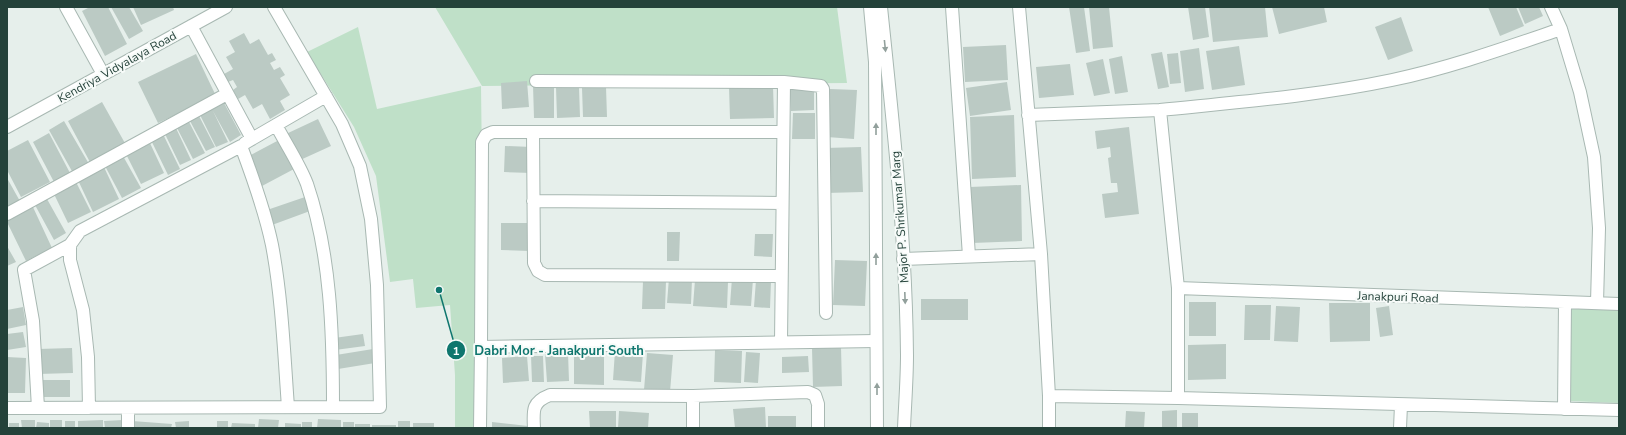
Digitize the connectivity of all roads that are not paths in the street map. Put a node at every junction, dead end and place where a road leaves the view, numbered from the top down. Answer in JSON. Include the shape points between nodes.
{"nodes":[{"id":1,"x":226,"y":7,"type":"edge"},
{"id":2,"x":274,"y":7,"type":"edge"},
{"id":3,"x":870,"y":7,"type":"edge"},
{"id":4,"x":881,"y":7,"type":"edge"},
{"id":5,"x":952,"y":7,"type":"edge"},
{"id":6,"x":1019,"y":7,"type":"edge"},
{"id":7,"x":1551,"y":7,"type":"edge"},
{"id":8,"x":68,"y":8,"type":"edge"},
{"id":9,"x":192,"y":26,"type":"junction"},
{"id":10,"x":1561,"y":29,"type":"junction"},
{"id":11,"x":103,"y":74,"type":"junction"},
{"id":12,"x":536,"y":81,"type":"dead end"},
{"id":13,"x":784,"y":82,"type":"junction"},
{"id":14,"x":228,"y":94,"type":"junction"},
{"id":15,"x":326,"y":96,"type":"junction"},
{"id":16,"x":1160,"y":110,"type":"junction"},
{"id":17,"x":1028,"y":115,"type":"junction"},
{"id":18,"x":276,"y":125,"type":"junction"},
{"id":19,"x":7,"y":127,"type":"edge"},
{"id":20,"x":533,"y":132,"type":"junction"},
{"id":21,"x":783,"y":132,"type":"junction"},
{"id":22,"x":252,"y":139,"type":"junction"},
{"id":23,"x":241,"y":146,"type":"junction"},
{"id":24,"x":532,"y":201,"type":"junction"},
{"id":25,"x":782,"y":204,"type":"junction"},
{"id":26,"x":7,"y":214,"type":"edge"},
{"id":27,"x":70,"y":245,"type":"junction"},
{"id":28,"x":1041,"y":254,"type":"junction"},
{"id":29,"x":969,"y":256,"type":"junction"},
{"id":30,"x":903,"y":259,"type":"junction"},
{"id":31,"x":781,"y":276,"type":"junction"},
{"id":32,"x":1178,"y":288,"type":"junction"},
{"id":33,"x":1565,"y":303,"type":"junction"},
{"id":34,"x":1597,"y":304,"type":"junction"},
{"id":35,"x":1619,"y":304,"type":"edge"},
{"id":36,"x":826,"y":313,"type":"dead end"},
{"id":37,"x":876,"y":341,"type":"junction"},
{"id":38,"x":781,"y":342,"type":"junction"},
{"id":39,"x":481,"y":347,"type":"junction"},
{"id":40,"x":693,"y":396,"type":"junction"},
{"id":41,"x":1049,"y":396,"type":"junction"},
{"id":42,"x":1178,"y":398,"type":"junction"},
{"id":43,"x":1401,"y":405,"type":"junction"},
{"id":44,"x":288,"y":406,"type":"junction"},
{"id":45,"x":333,"y":407,"type":"junction"},
{"id":46,"x":7,"y":408,"type":"edge"},
{"id":47,"x":38,"y":408,"type":"junction"},
{"id":48,"x":90,"y":408,"type":"junction"},
{"id":49,"x":128,"y":408,"type":"junction"},
{"id":50,"x":1564,"y":409,"type":"junction"},
{"id":51,"x":1619,"y":410,"type":"edge"},
{"id":52,"x":128,"y":428,"type":"edge"},
{"id":53,"x":480,"y":428,"type":"edge"},
{"id":54,"x":534,"y":428,"type":"edge"},
{"id":55,"x":693,"y":428,"type":"edge"},
{"id":56,"x":818,"y":428,"type":"edge"},
{"id":57,"x":877,"y":428,"type":"edge"},
{"id":58,"x":904,"y":428,"type":"edge"},
{"id":59,"x":1049,"y":428,"type":"edge"},
{"id":60,"x":1400,"y":428,"type":"edge"}],
"edges":[{"from":1,"to":9,"type":"street","name":"Kendriya Vidyalaya Road"},
{"from":2,"to":15,"type":"street"},
{"from":37,"to":3,"type":"street","name":"Major P. Shrikumar Marg","one_way":true,"via":[[875,62]]},
{"from":4,"to":30,"type":"street","name":"Major P. Shrikumar Marg","one_way":true},
{"from":5,"to":29,"type":"street"},
{"from":6,"to":17,"type":"street"},
{"from":7,"to":10,"type":"street"},
{"from":8,"to":11,"type":"street"},
{"from":9,"to":11,"type":"street","name":"Kendriya Vidyalaya Road"},
{"from":9,"to":14,"type":"street"},
{"from":10,"to":16,"type":"street","via":[[1473,58],[1393,80],[1317,93]]},
{"from":10,"to":34,"type":"street","via":[[1580,92],[1594,157],[1598,228]]},
{"from":11,"to":19,"type":"street","name":"Kendriya Vidyalaya Road"},
{"from":12,"to":13,"type":"street"},
{"from":13,"to":21,"type":"street"},
{"from":13,"to":36,"type":"street","via":[[817,84],[823,89]]},
{"from":14,"to":22,"type":"street"},
{"from":14,"to":26,"type":"street"},
{"from":15,"to":18,"type":"street"},
{"from":15,"to":45,"type":"street","via":[[342,124],[360,166],[371,220],[378,308],[380,407]]},
{"from":16,"to":17,"type":"street"},
{"from":16,"to":32,"type":"street"},
{"from":17,"to":28,"type":"street"},
{"from":18,"to":22,"type":"street"},
{"from":18,"to":45,"type":"street","via":[[306,182],[314,207],[327,272],[333,357]]},
{"from":20,"to":21,"type":"street"},
{"from":20,"to":24,"type":"street"},
{"from":20,"to":39,"type":"street","via":[[493,132],[486,135],[482,142]]},
{"from":21,"to":25,"type":"street"},
{"from":22,"to":23,"type":"street"},
{"from":23,"to":27,"type":"street","via":[[80,231]]},
{"from":23,"to":44,"type":"street","via":[[258,190],[272,245],[281,305]]},
{"from":24,"to":25,"type":"street"},
{"from":24,"to":31,"type":"street","via":[[534,263],[538,271],[545,275]]},
{"from":25,"to":31,"type":"street"},
{"from":27,"to":47,"type":"street","via":[[24,270],[33,321]]},
{"from":27,"to":48,"type":"street","via":[[70,260],[84,310]]},
{"from":28,"to":29,"type":"street"},
{"from":28,"to":41,"type":"street"},
{"from":29,"to":30,"type":"street"},
{"from":30,"to":58,"type":"street","name":"Major P. Shrikumar Marg","one_way":true,"via":[[907,356]]},
{"from":31,"to":38,"type":"street"},
{"from":32,"to":33,"type":"street","name":"Janakpuri Road"},
{"from":32,"to":42,"type":"street"},
{"from":33,"to":34,"type":"street","name":"Janakpuri Road"},
{"from":33,"to":50,"type":"street"},
{"from":34,"to":35,"type":"street","name":"Janakpuri Road"},
{"from":37,"to":38,"type":"street"},
{"from":57,"to":37,"type":"street","name":"Major P. Shrikumar Marg","one_way":true},
{"from":38,"to":39,"type":"street"},
{"from":39,"to":53,"type":"street"},
{"from":40,"to":54,"type":"street","via":[[550,395],[541,398],[535,405]]},
{"from":40,"to":55,"type":"street"},
{"from":40,"to":56,"type":"street","via":[[808,392],[815,395],[818,404]]},
{"from":41,"to":42,"type":"street"},
{"from":41,"to":59,"type":"street"},
{"from":42,"to":43,"type":"street"},
{"from":43,"to":50,"type":"street"},
{"from":43,"to":60,"type":"street"},
{"from":44,"to":45,"type":"street"},
{"from":44,"to":49,"type":"street"},
{"from":46,"to":47,"type":"street"},
{"from":47,"to":48,"type":"street"},
{"from":48,"to":49,"type":"street"},
{"from":49,"to":52,"type":"street"},
{"from":50,"to":51,"type":"street"}]}
